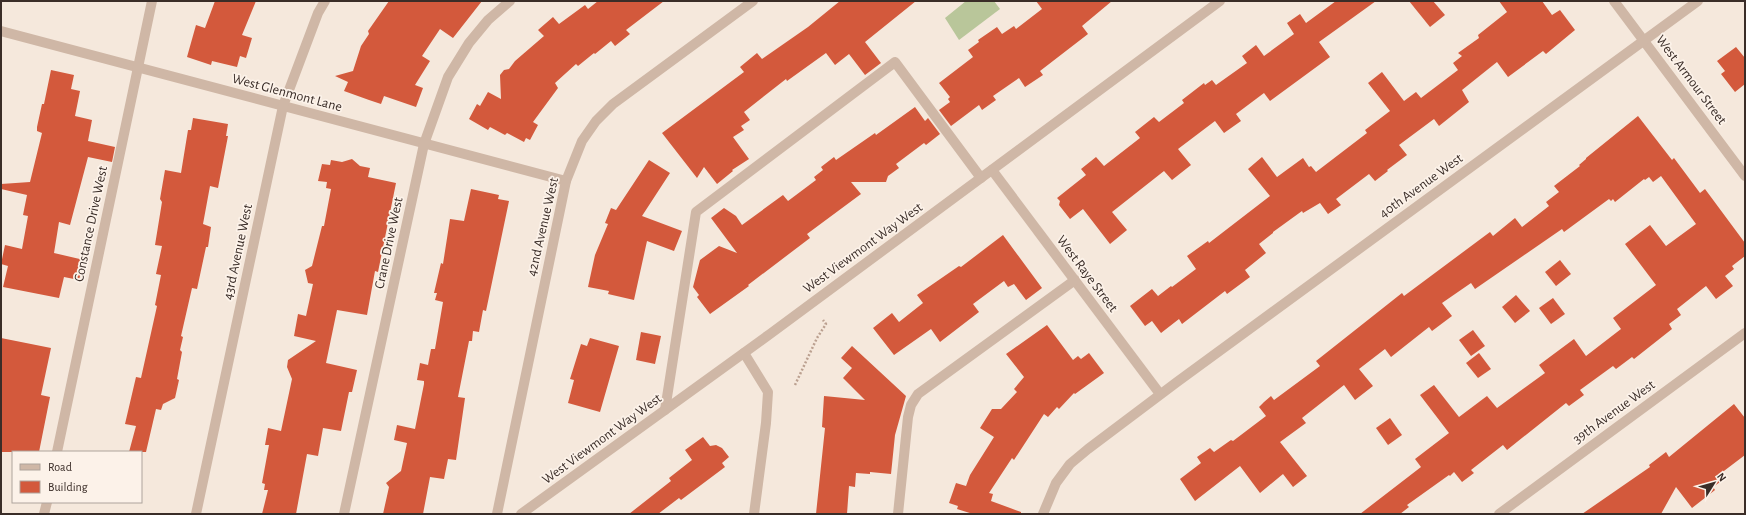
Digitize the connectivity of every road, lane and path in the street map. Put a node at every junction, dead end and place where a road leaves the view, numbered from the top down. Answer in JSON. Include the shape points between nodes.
{"nodes":[{"id":1,"x":152,"y":1,"type":"edge"},
{"id":2,"x":325,"y":1,"type":"edge"},
{"id":3,"x":510,"y":1,"type":"edge"},
{"id":4,"x":753,"y":1,"type":"edge"},
{"id":5,"x":1220,"y":1,"type":"edge"},
{"id":6,"x":1614,"y":1,"type":"edge"},
{"id":7,"x":1698,"y":1,"type":"edge"},
{"id":8,"x":1,"y":31,"type":"edge"},
{"id":9,"x":1644,"y":41,"type":"junction"},
{"id":10,"x":138,"y":68,"type":"junction"},
{"id":11,"x":283,"y":106,"type":"junction"},
{"id":12,"x":424,"y":144,"type":"junction"},
{"id":13,"x":992,"y":170,"type":"junction"},
{"id":14,"x":1745,"y":176,"type":"edge"},
{"id":15,"x":981,"y":178,"type":"junction"},
{"id":16,"x":566,"y":181,"type":"junction"},
{"id":17,"x":1075,"y":280,"type":"junction"},
{"id":18,"x":823,"y":320,"type":"dead end"},
{"id":19,"x":1745,"y":334,"type":"edge"},
{"id":20,"x":744,"y":353,"type":"junction"},
{"id":21,"x":796,"y":385,"type":"dead end"},
{"id":22,"x":1160,"y":394,"type":"junction"},
{"id":23,"x":665,"y":410,"type":"junction"},
{"id":24,"x":58,"y":451,"type":"edge"},
{"id":25,"x":47,"y":503,"type":"edge"},
{"id":26,"x":44,"y":514,"type":"edge"},
{"id":27,"x":196,"y":514,"type":"edge"},
{"id":28,"x":344,"y":514,"type":"edge"},
{"id":29,"x":497,"y":514,"type":"edge"},
{"id":30,"x":521,"y":514,"type":"edge"},
{"id":31,"x":754,"y":514,"type":"edge"},
{"id":32,"x":898,"y":514,"type":"edge"},
{"id":33,"x":1043,"y":514,"type":"edge"},
{"id":34,"x":1500,"y":514,"type":"edge"}],
"edges":[{"from":1,"to":10,"type":"street","name":"Constance Drive West"},
{"from":2,"to":11,"type":"street","name":"43rd Avenue West","via":[[318,13]]},
{"from":3,"to":12,"type":"street","name":"Crane Drive West","via":[[488,20],[469,43],[448,77]]},
{"from":4,"to":16,"type":"street","name":"42nd Avenue West","via":[[613,104],[596,121],[582,141]]},
{"from":5,"to":13,"type":"street","name":"West Viewmont Way West"},
{"from":6,"to":9,"type":"street","name":"West Armour Street"},
{"from":7,"to":9,"type":"street","name":"40th Avenue West"},
{"from":8,"to":10,"type":"street","name":"West Glenmont Lane"},
{"from":9,"to":14,"type":"street","name":"West Armour Street"},
{"from":9,"to":22,"type":"street","name":"40th Avenue West"},
{"from":10,"to":11,"type":"street","name":"West Glenmont Lane"},
{"from":10,"to":24,"type":"street","name":"Constance Drive West"},
{"from":11,"to":12,"type":"street","name":"West Glenmont Lane"},
{"from":11,"to":27,"type":"street","name":"43rd Avenue West"},
{"from":12,"to":16,"type":"street","name":"West Glenmont Lane"},
{"from":12,"to":28,"type":"street","name":"Crane Drive West"},
{"from":13,"to":15,"type":"street","name":"West Viewmont Way West"},
{"from":13,"to":17,"type":"street","name":"West Raye Street"},
{"from":15,"to":20,"type":"street","name":"West Viewmont Way West"},
{"from":15,"to":23,"type":"street","via":[[896,62],[889,67],[696,212]]},
{"from":16,"to":29,"type":"street","name":"42nd Avenue West"},
{"from":17,"to":22,"type":"street","name":"West Raye Street"},
{"from":17,"to":32,"type":"street","via":[[918,394],[911,405],[908,417]]},
{"from":18,"to":21,"type":"path","via":[[826,324]]},
{"from":19,"to":34,"type":"street","name":"39th Avenue West"},
{"from":20,"to":23,"type":"street","name":"West Viewmont Way West"},
{"from":20,"to":31,"type":"street","via":[[768,392]]},
{"from":22,"to":33,"type":"street","name":"40th Avenue West","via":[[1070,464],[1056,483]]},
{"from":23,"to":30,"type":"street","name":"West Viewmont Way West"},
{"from":25,"to":26,"type":"street"}]}
